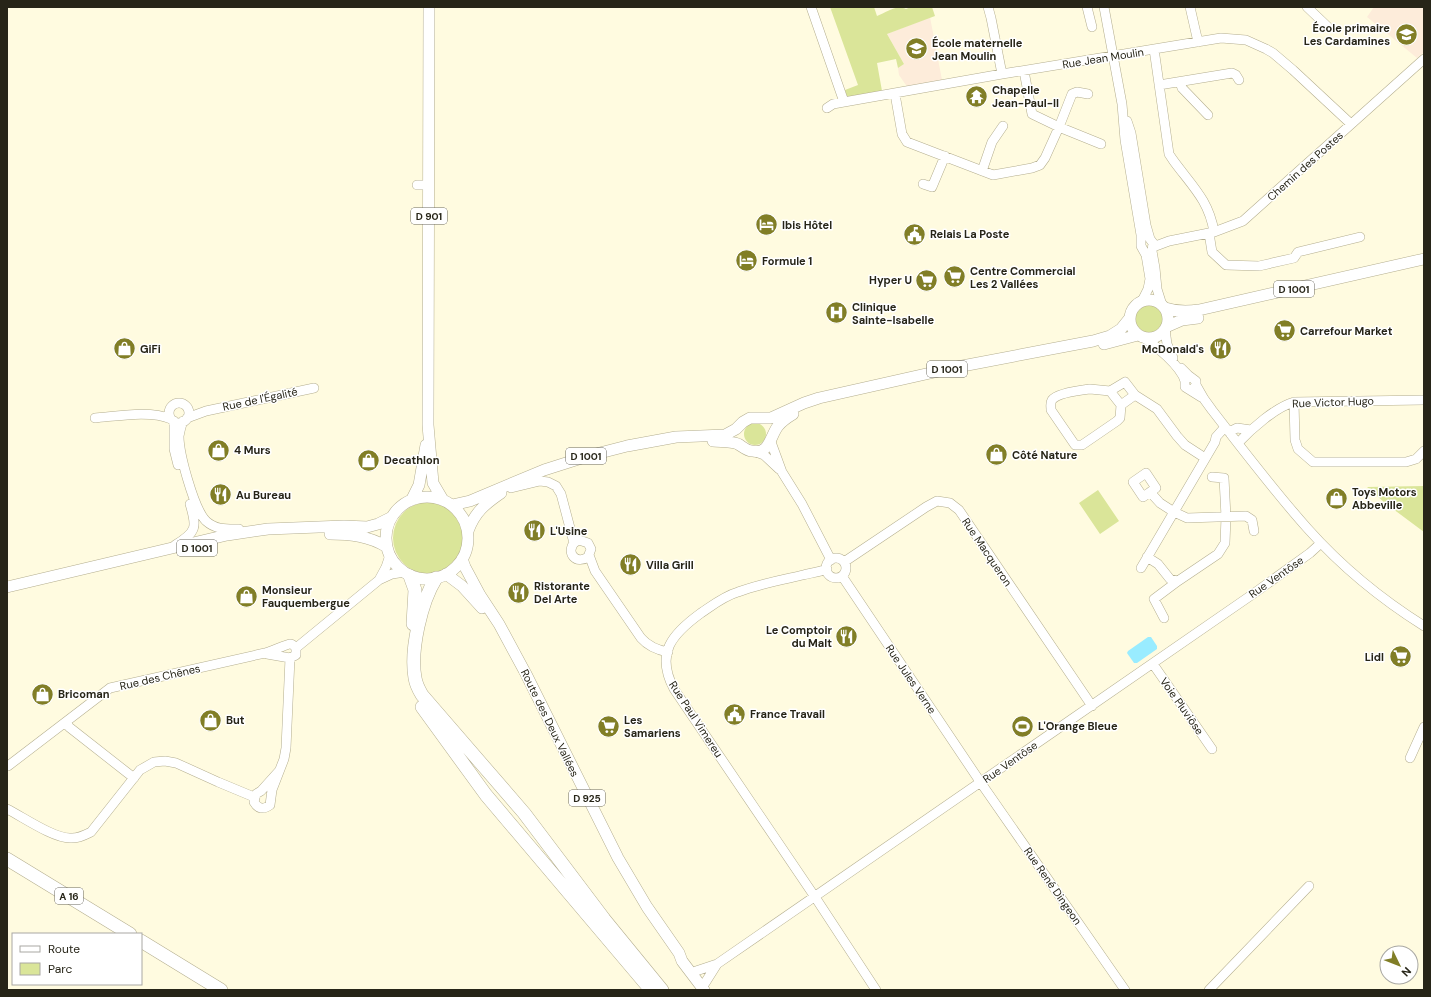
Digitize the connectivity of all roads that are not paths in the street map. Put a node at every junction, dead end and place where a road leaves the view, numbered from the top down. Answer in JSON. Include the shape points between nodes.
{"nodes":[{"id":1,"x":429,"y":7,"type":"edge"},
{"id":2,"x":811,"y":7,"type":"edge"},
{"id":3,"x":988,"y":7,"type":"edge"},
{"id":4,"x":1087,"y":7,"type":"edge"},
{"id":5,"x":1104,"y":7,"type":"edge"},
{"id":6,"x":1190,"y":7,"type":"edge"},
{"id":7,"x":1307,"y":7,"type":"edge"},
{"id":8,"x":1092,"y":27,"type":"dead end"},
{"id":9,"x":1328,"y":27,"type":"dead end"},
{"id":10,"x":1198,"y":42,"type":"junction"},
{"id":11,"x":1154,"y":49,"type":"junction"},
{"id":12,"x":1113,"y":56,"type":"junction"},
{"id":13,"x":1424,"y":59,"type":"edge"},
{"id":14,"x":1024,"y":71,"type":"junction"},
{"id":15,"x":1002,"y":74,"type":"junction"},
{"id":16,"x":1239,"y":80,"type":"dead end"},
{"id":17,"x":1180,"y":82,"type":"junction"},
{"id":18,"x":1159,"y":85,"type":"junction"},
{"id":19,"x":895,"y":94,"type":"junction"},
{"id":20,"x":1088,"y":94,"type":"dead end"},
{"id":21,"x":844,"y":102,"type":"junction"},
{"id":22,"x":827,"y":108,"type":"dead end"},
{"id":23,"x":1208,"y":115,"type":"dead end"},
{"id":24,"x":1351,"y":124,"type":"junction"},
{"id":25,"x":1003,"y":126,"type":"dead end"},
{"id":26,"x":1059,"y":127,"type":"junction"},
{"id":27,"x":1101,"y":144,"type":"dead end"},
{"id":28,"x":945,"y":156,"type":"junction"},
{"id":29,"x":982,"y":171,"type":"junction"},
{"id":30,"x":923,"y":184,"type":"dead end"},
{"id":31,"x":417,"y":185,"type":"dead end"},
{"id":32,"x":429,"y":185,"type":"junction"},
{"id":33,"x":1211,"y":233,"type":"junction"},
{"id":34,"x":1360,"y":237,"type":"dead end"},
{"id":35,"x":1148,"y":244,"type":"junction"},
{"id":36,"x":1424,"y":259,"type":"edge"},
{"id":37,"x":1424,"y":266,"type":"edge"},
{"id":38,"x":1142,"y":301,"type":"junction"},
{"id":39,"x":1163,"y":307,"type":"junction"},
{"id":40,"x":1129,"y":319,"type":"junction"},
{"id":41,"x":1166,"y":328,"type":"junction"},
{"id":42,"x":1141,"y":336,"type":"junction"},
{"id":43,"x":1191,"y":383,"type":"junction"},
{"id":44,"x":314,"y":388,"type":"dead end"},
{"id":45,"x":1110,"y":391,"type":"junction"},
{"id":46,"x":1135,"y":395,"type":"junction"},
{"id":47,"x":1424,"y":400,"type":"edge"},
{"id":48,"x":1294,"y":402,"type":"junction"},
{"id":49,"x":1121,"y":405,"type":"junction"},
{"id":50,"x":186,"y":406,"type":"junction"},
{"id":51,"x":171,"y":407,"type":"junction"},
{"id":52,"x":206,"y":411,"type":"junction"},
{"id":53,"x":150,"y":414,"type":"junction"},
{"id":54,"x":95,"y":418,"type":"dead end"},
{"id":55,"x":761,"y":418,"type":"junction"},
{"id":56,"x":179,"y":420,"type":"junction"},
{"id":57,"x":428,"y":425,"type":"junction"},
{"id":58,"x":740,"y":426,"type":"junction"},
{"id":59,"x":1251,"y":430,"type":"junction"},
{"id":60,"x":1231,"y":434,"type":"junction"},
{"id":61,"x":772,"y":439,"type":"junction"},
{"id":62,"x":658,"y":440,"type":"junction"},
{"id":63,"x":744,"y":448,"type":"junction"},
{"id":64,"x":1424,"y":451,"type":"edge"},
{"id":65,"x":756,"y":452,"type":"junction"},
{"id":66,"x":1205,"y":458,"type":"junction"},
{"id":67,"x":782,"y":472,"type":"junction"},
{"id":68,"x":1212,"y":477,"type":"dead end"},
{"id":69,"x":516,"y":483,"type":"junction"},
{"id":70,"x":505,"y":490,"type":"junction"},
{"id":71,"x":1150,"y":492,"type":"dead end"},
{"id":72,"x":412,"y":499,"type":"junction"},
{"id":73,"x":448,"y":502,"type":"junction"},
{"id":74,"x":1174,"y":512,"type":"junction"},
{"id":75,"x":1226,"y":517,"type":"junction"},
{"id":76,"x":390,"y":518,"type":"junction"},
{"id":77,"x":268,"y":529,"type":"junction"},
{"id":78,"x":468,"y":531,"type":"junction"},
{"id":79,"x":1254,"y":531,"type":"dead end"},
{"id":80,"x":574,"y":543,"type":"junction"},
{"id":81,"x":1321,"y":543,"type":"junction"},
{"id":82,"x":167,"y":549,"type":"junction"},
{"id":83,"x":388,"y":551,"type":"junction"},
{"id":84,"x":1147,"y":557,"type":"junction"},
{"id":85,"x":586,"y":558,"type":"junction"},
{"id":86,"x":462,"y":559,"type":"junction"},
{"id":87,"x":831,"y":560,"type":"junction"},
{"id":88,"x":844,"y":562,"type":"junction"},
{"id":89,"x":1141,"y":568,"type":"dead end"},
{"id":90,"x":827,"y":569,"type":"junction"},
{"id":91,"x":408,"y":574,"type":"junction"},
{"id":92,"x":441,"y":576,"type":"junction"},
{"id":93,"x":842,"y":576,"type":"junction"},
{"id":94,"x":379,"y":580,"type":"junction"},
{"id":95,"x":1178,"y":581,"type":"junction"},
{"id":96,"x":7,"y":587,"type":"edge"},
{"id":97,"x":7,"y":591,"type":"edge"},
{"id":98,"x":1164,"y":618,"type":"dead end"},
{"id":99,"x":1424,"y":626,"type":"edge"},
{"id":100,"x":505,"y":637,"type":"junction"},
{"id":101,"x":668,"y":652,"type":"junction"},
{"id":102,"x":286,"y":654,"type":"junction"},
{"id":103,"x":1153,"y":664,"type":"junction"},
{"id":104,"x":1092,"y":706,"type":"junction"},
{"id":105,"x":66,"y":722,"type":"junction"},
{"id":106,"x":1424,"y":727,"type":"edge"},
{"id":107,"x":1212,"y":749,"type":"dead end"},
{"id":108,"x":1410,"y":758,"type":"dead end"},
{"id":109,"x":8,"y":766,"type":"dead end"},
{"id":110,"x":279,"y":771,"type":"junction"},
{"id":111,"x":134,"y":778,"type":"junction"},
{"id":112,"x":981,"y":783,"type":"junction"},
{"id":113,"x":258,"y":794,"type":"junction"},
{"id":114,"x":271,"y":796,"type":"junction"},
{"id":115,"x":7,"y":809,"type":"edge"},
{"id":116,"x":7,"y":859,"type":"edge"},
{"id":117,"x":7,"y":869,"type":"edge"},
{"id":118,"x":1309,"y":886,"type":"dead end"},
{"id":119,"x":815,"y":897,"type":"junction"},
{"id":120,"x":111,"y":933,"type":"edge"},
{"id":121,"x":128,"y":933,"type":"edge"},
{"id":122,"x":142,"y":942,"type":"edge"},
{"id":123,"x":142,"y":952,"type":"edge"},
{"id":124,"x":679,"y":953,"type":"junction"},
{"id":125,"x":717,"y":964,"type":"junction"},
{"id":126,"x":696,"y":972,"type":"junction"},
{"id":127,"x":657,"y":988,"type":"edge"},
{"id":128,"x":706,"y":988,"type":"edge"},
{"id":129,"x":204,"y":990,"type":"edge"},
{"id":130,"x":221,"y":990,"type":"edge"},
{"id":131,"x":876,"y":990,"type":"edge"},
{"id":132,"x":1124,"y":990,"type":"edge"},
{"id":133,"x":1210,"y":990,"type":"edge"}],
"edges":[{"from":1,"to":32,"type":"main road","number":"D 901"},
{"from":2,"to":21,"type":"street"},
{"from":3,"to":15,"type":"street"},
{"from":4,"to":8,"type":"street"},
{"from":5,"to":12,"type":"street"},
{"from":6,"to":10,"type":"street"},
{"from":7,"to":9,"type":"street"},
{"from":10,"to":11,"type":"street","name":"Rue Jean Moulin"},
{"from":10,"to":24,"type":"street","name":"Rue Jean Moulin","via":[[1220,38],[1246,40],[1266,49],[1293,70]]},
{"from":11,"to":12,"type":"street","name":"Rue Jean Moulin"},
{"from":11,"to":18,"type":"street"},
{"from":12,"to":14,"type":"street","name":"Rue Jean Moulin"},
{"from":12,"to":35,"type":"street","via":[[1122,104],[1131,134]]},
{"from":13,"to":24,"type":"street","name":"Chemin des Postes"},
{"from":14,"to":15,"type":"street","name":"Rue Jean Moulin"},
{"from":14,"to":26,"type":"street","via":[[1032,114]]},
{"from":15,"to":19,"type":"street","name":"Rue Jean Moulin"},
{"from":16,"to":17,"type":"street","via":[[1232,73]]},
{"from":17,"to":18,"type":"street"},
{"from":17,"to":23,"type":"street","via":[[1182,88]]},
{"from":18,"to":33,"type":"street","via":[[1172,160],[1209,210]]},
{"from":19,"to":21,"type":"street","name":"Rue Jean Moulin"},
{"from":19,"to":28,"type":"street","via":[[902,134],[907,142]]},
{"from":20,"to":26,"type":"street","via":[[1072,94]]},
{"from":21,"to":22,"type":"street","name":"Rue Jean Moulin"},
{"from":24,"to":33,"type":"street","name":"Chemin des Postes","via":[[1243,221]]},
{"from":25,"to":29,"type":"street","via":[[992,142]]},
{"from":26,"to":27,"type":"street"},
{"from":26,"to":29,"type":"street","via":[[1040,165],[993,175]]},
{"from":28,"to":29,"type":"street"},
{"from":28,"to":30,"type":"street","via":[[932,187]]},
{"from":31,"to":32,"type":"street"},
{"from":32,"to":57,"type":"main road","number":"D 901"},
{"from":33,"to":34,"type":"street","via":[[1212,252],[1226,265],[1238,266],[1259,266],[1294,258],[1298,252]]},
{"from":33,"to":35,"type":"street","name":"Chemin des Postes"},
{"from":35,"to":38,"type":"street","via":[[1150,279]]},
{"from":35,"to":39,"type":"street"},
{"from":36,"to":39,"type":"main road","number":"D 1001","via":[[1199,310],[1174,312]]},
{"from":37,"to":41,"type":"main road","number":"D 1001","via":[[1182,320]]},
{"from":38,"to":39,"type":"main road","via":[[1153,300]]},
{"from":38,"to":40,"type":"main road","via":[[1133,308]]},
{"from":39,"to":41,"type":"main road","via":[[1168,317]]},
{"from":40,"to":42,"type":"main road","via":[[1132,328]]},
{"from":40,"to":55,"type":"main road","number":"D 1001","via":[[1121,329],[1104,338],[842,392],[810,400],[771,418]]},
{"from":41,"to":42,"type":"main road","via":[[1153,338]]},
{"from":41,"to":43,"type":"street","via":[[1166,344]]},
{"from":42,"to":43,"type":"street","via":[[1164,352]]},
{"from":42,"to":61,"type":"main road","number":"D 1001","via":[[1001,362],[820,402],[786,419],[779,425]]},
{"from":43,"to":60,"type":"street"},
{"from":44,"to":52,"type":"street","name":"Rue de l'Égalité"},
{"from":45,"to":46,"type":"street","via":[[1124,382]]},
{"from":45,"to":49,"type":"street"},
{"from":45,"to":49,"type":"street","via":[[1090,389],[1058,395],[1052,399],[1051,410],[1079,446],[1117,421],[1120,418]]},
{"from":46,"to":49,"type":"street"},
{"from":46,"to":66,"type":"street","via":[[1157,409],[1185,445]]},
{"from":47,"to":48,"type":"street","name":"Rue Victor Hugo"},
{"from":48,"to":59,"type":"street","name":"Rue Victor Hugo","via":[[1282,406]]},
{"from":48,"to":64,"type":"street","via":[[1294,440],[1313,462],[1406,462],[1416,459]]},
{"from":50,"to":51,"type":"street","via":[[179,403]]},
{"from":50,"to":52,"type":"street","name":"Rue de l'Égalité"},
{"from":50,"to":56,"type":"street","via":[[188,413]]},
{"from":51,"to":53,"type":"street"},
{"from":51,"to":56,"type":"street","via":[[169,415]]},
{"from":52,"to":56,"type":"street","name":"Rue de l'Égalité"},
{"from":53,"to":54,"type":"street"},
{"from":53,"to":56,"type":"street"},
{"from":55,"to":58,"type":"main road","via":[[750,418]]},
{"from":55,"to":61,"type":"main road","via":[[769,424]]},
{"from":56,"to":77,"type":"street","via":[[182,455],[201,515],[219,529]]},
{"from":56,"to":82,"type":"street","via":[[174,449],[195,523],[188,538]]},
{"from":57,"to":72,"type":"main road","number":"D 901","via":[[419,485]]},
{"from":57,"to":73,"type":"main road","number":"D 901","via":[[433,483]]},
{"from":58,"to":62,"type":"main road","number":"D 1001","via":[[725,435]]},
{"from":58,"to":63,"type":"main road","via":[[738,439]]},
{"from":59,"to":60,"type":"street","name":"Rue Victor Hugo"},
{"from":59,"to":60,"type":"street","via":[[1237,428]]},
{"from":60,"to":66,"type":"street","name":"Rue Victor Hugo","via":[[1216,436]]},
{"from":60,"to":81,"type":"street"},
{"from":61,"to":65,"type":"main road","via":[[764,450]]},
{"from":61,"to":67,"type":"street"},
{"from":62,"to":63,"type":"main road","number":"D 1001","via":[[731,442]]},
{"from":62,"to":69,"type":"main road","number":"D 1001","via":[[608,450],[568,462]]},
{"from":63,"to":65,"type":"main road"},
{"from":65,"to":67,"type":"street","via":[[764,455]]},
{"from":66,"to":74,"type":"street","name":"Rue Victor Hugo"},
{"from":67,"to":87,"type":"street","via":[[800,500]]},
{"from":68,"to":75,"type":"street","via":[[1224,478]]},
{"from":69,"to":70,"type":"main road","number":"D 1001"},
{"from":69,"to":73,"type":"main road","number":"D 1001","via":[[470,501]]},
{"from":70,"to":78,"type":"main road","number":"D 1001","via":[[480,509]]},
{"from":70,"to":80,"type":"street","via":[[540,481],[556,486],[561,494]]},
{"from":71,"to":74,"type":"street","via":[[1160,503]]},
{"from":72,"to":73,"type":"main road","via":[[426,496]]},
{"from":72,"to":76,"type":"main road"},
{"from":73,"to":78,"type":"main road","via":[[461,514]]},
{"from":74,"to":75,"type":"street","via":[[1187,518]]},
{"from":74,"to":84,"type":"street","name":"Rue Victor Hugo"},
{"from":75,"to":79,"type":"street","via":[[1246,516],[1252,520]]},
{"from":75,"to":95,"type":"street","via":[[1225,543],[1218,554]]},
{"from":76,"to":77,"type":"main road","number":"D 1001","via":[[367,527]]},
{"from":76,"to":83,"type":"main road","via":[[386,532]]},
{"from":77,"to":82,"type":"main road","number":"D 1001","via":[[227,535]]},
{"from":78,"to":86,"type":"main road","via":[[468,545]]},
{"from":80,"to":85,"type":"street","via":[[570,549],[571,555],[576,559]]},
{"from":80,"to":85,"type":"street","via":[[582,540],[588,543],[590,549]]},
{"from":81,"to":99,"type":"street","via":[[1378,594]]},
{"from":81,"to":103,"type":"street","name":"Rue Ventôse"},
{"from":82,"to":96,"type":"main road","number":"D 1001"},
{"from":83,"to":91,"type":"main road","via":[[395,564]]},
{"from":83,"to":94,"type":"street","via":[[386,567]]},
{"from":83,"to":97,"type":"main road","number":"D 1001","via":[[378,541],[366,537],[343,534],[268,535],[236,539]]},
{"from":84,"to":89,"type":"street","name":"Rue Victor Hugo"},
{"from":84,"to":95,"type":"street","via":[[1158,564],[1170,579]]},
{"from":85,"to":101,"type":"street","via":[[644,642]]},
{"from":86,"to":92,"type":"main road","via":[[456,567]]},
{"from":86,"to":100,"type":"main road","name":"Route des Deux Vallées","number":"D 925"},
{"from":87,"to":88,"type":"street","via":[[838,558]]},
{"from":87,"to":90,"type":"street"},
{"from":88,"to":93,"type":"street","via":[[846,571]]},
{"from":88,"to":104,"type":"street","name":"Rue Macqueron","via":[[926,507],[937,501],[950,503],[959,510]]},
{"from":90,"to":93,"type":"street","via":[[834,577]]},
{"from":90,"to":101,"type":"street","name":"Rue Paul Vimereu","via":[[728,595],[679,630],[673,637]]},
{"from":91,"to":92,"type":"main road","via":[[425,579]]},
{"from":91,"to":94,"type":"street","via":[[392,574]]},
{"from":91,"to":127,"type":"highway","via":[[416,596],[410,659],[411,679],[413,690],[424,711],[491,800],[642,979]]},
{"from":92,"to":100,"type":"main road","name":"Route des Deux Vallées","number":"D 925","via":[[459,583]]},
{"from":92,"to":127,"type":"highway","via":[[432,585],[417,635],[414,670],[416,684],[422,695],[524,813]]},
{"from":93,"to":112,"type":"street","name":"Rue Jules Verne"},
{"from":94,"to":102,"type":"street","name":"Rue des Chênes","via":[[296,648],[290,644]]},
{"from":95,"to":98,"type":"street","via":[[1154,599]]},
{"from":100,"to":124,"type":"main road","name":"Route des Deux Vallées","number":"D 925","via":[[618,858]]},
{"from":101,"to":119,"type":"street","name":"Rue Paul Vimereu","via":[[668,676],[674,689]]},
{"from":102,"to":105,"type":"street","name":"Rue des Chênes","via":[[264,654],[110,688]]},
{"from":102,"to":110,"type":"street","via":[[286,748]]},
{"from":103,"to":104,"type":"street","name":"Rue Ventôse"},
{"from":103,"to":107,"type":"street","name":"Voie Pluviôse"},
{"from":104,"to":112,"type":"street","name":"Rue Ventôse"},
{"from":105,"to":109,"type":"street","name":"Rue des Chênes"},
{"from":105,"to":111,"type":"street"},
{"from":106,"to":108,"type":"street"},
{"from":110,"to":113,"type":"street"},
{"from":110,"to":114,"type":"street"},
{"from":111,"to":113,"type":"street","via":[[140,770],[154,762],[165,761],[176,763],[218,782]]},
{"from":111,"to":115,"type":"street","via":[[91,832],[81,837],[59,837]]},
{"from":112,"to":119,"type":"street","name":"Rue Ventôse"},
{"from":112,"to":132,"type":"street","name":"Rue René Dingeon"},
{"from":113,"to":114,"type":"street","via":[[266,792]]},
{"from":113,"to":114,"type":"street","via":[[254,802],[261,809],[270,805]]},
{"from":116,"to":121,"type":"highway","number":"A 16"},
{"from":117,"to":120,"type":"highway","number":"A 16"},
{"from":118,"to":133,"type":"street"},
{"from":119,"to":125,"type":"street","name":"Rue Ventôse"},
{"from":119,"to":131,"type":"street"},
{"from":122,"to":130,"type":"highway"},
{"from":123,"to":129,"type":"highway"},
{"from":124,"to":126,"type":"main road","name":"Route des Deux Vallées","number":"D 925"},
{"from":124,"to":128,"type":"main road","name":"Route des Deux Vallées","number":"D 925","via":[[682,961]]},
{"from":125,"to":126,"type":"street","name":"Rue Ventôse"},
{"from":125,"to":128,"type":"street","name":"Rue Ventôse"},
{"from":126,"to":128,"type":"main road","name":"Route des Deux Vallées","number":"D 925"}]}
